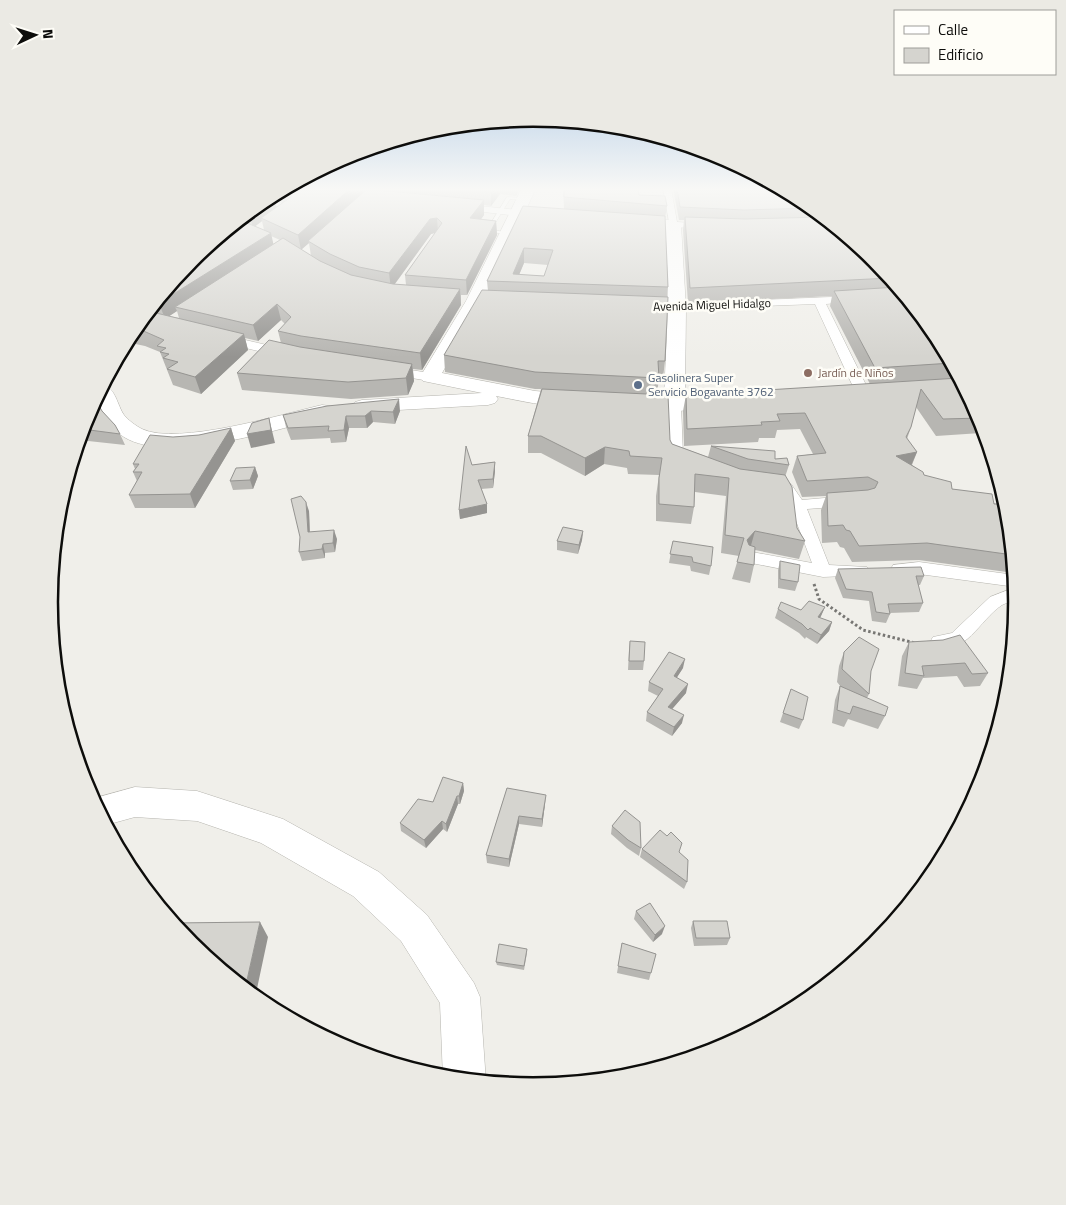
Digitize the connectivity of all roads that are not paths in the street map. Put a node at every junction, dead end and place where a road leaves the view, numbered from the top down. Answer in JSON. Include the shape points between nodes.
{"nodes":[{"id":1,"x":503,"y":244,"type":"edge"},
{"id":2,"x":674,"y":244,"type":"edge"},
{"id":3,"x":867,"y":299,"type":"edge"},
{"id":4,"x":819,"y":301,"type":"junction"},
{"id":5,"x":648,"y":307,"type":"edge"},
{"id":6,"x":677,"y":308,"type":"junction"},
{"id":7,"x":212,"y":336,"type":"edge"},
{"id":8,"x":295,"y":356,"type":"edge"},
{"id":9,"x":382,"y":370,"type":"edge"},
{"id":10,"x":430,"y":377,"type":"junction"},
{"id":11,"x":862,"y":391,"type":"edge"},
{"id":12,"x":106,"y":395,"type":"edge"},
{"id":13,"x":535,"y":397,"type":"junction"},
{"id":14,"x":743,"y":399,"type":"edge"},
{"id":15,"x":674,"y":404,"type":"junction"},
{"id":16,"x":701,"y":466,"type":"edge"},
{"id":17,"x":760,"y":483,"type":"edge"},
{"id":18,"x":862,"y":500,"type":"edge"},
{"id":19,"x":798,"y":505,"type":"junction"},
{"id":20,"x":752,"y":558,"type":"edge"},
{"id":21,"x":816,"y":569,"type":"junction"},
{"id":22,"x":1007,"y":580,"type":"edge"},
{"id":23,"x":1008,"y":596,"type":"edge"},
{"id":24,"x":923,"y":645,"type":"edge"},
{"id":25,"x":106,"y":810,"type":"edge"},
{"id":26,"x":466,"y":1073,"type":"edge"}],
"edges":[{"from":1,"to":10,"type":"main road","via":[[475,301]]},
{"from":2,"to":6,"type":"main road"},
{"from":3,"to":4,"type":"street","name":"Avenida Miguel Hidalgo"},
{"from":4,"to":6,"type":"street","name":"Avenida Miguel Hidalgo"},
{"from":4,"to":11,"type":"street"},
{"from":5,"to":6,"type":"street","name":"Avenida Miguel Hidalgo"},
{"from":6,"to":15,"type":"main road"},
{"from":7,"to":8,"type":"street"},
{"from":9,"to":10,"type":"street"},
{"from":10,"to":13,"type":"main road"},
{"from":12,"to":13,"type":"main road","via":[[115,419],[136,435],[160,440],[219,436],[325,410],[378,404]]},
{"from":13,"to":15,"type":"main road"},
{"from":14,"to":15,"type":"main road"},
{"from":15,"to":16,"type":"street","via":[[676,457]]},
{"from":17,"to":19,"type":"street","via":[[786,486]]},
{"from":18,"to":19,"type":"street"},
{"from":19,"to":21,"type":"street"},
{"from":20,"to":21,"type":"street"},
{"from":21,"to":22,"type":"street","via":[[919,568]]},
{"from":23,"to":24,"type":"street","via":[[996,601],[957,639]]},
{"from":25,"to":26,"type":"main road","via":[[135,802],[197,806],[271,830],[366,884],[414,928],[460,997]]}]}
